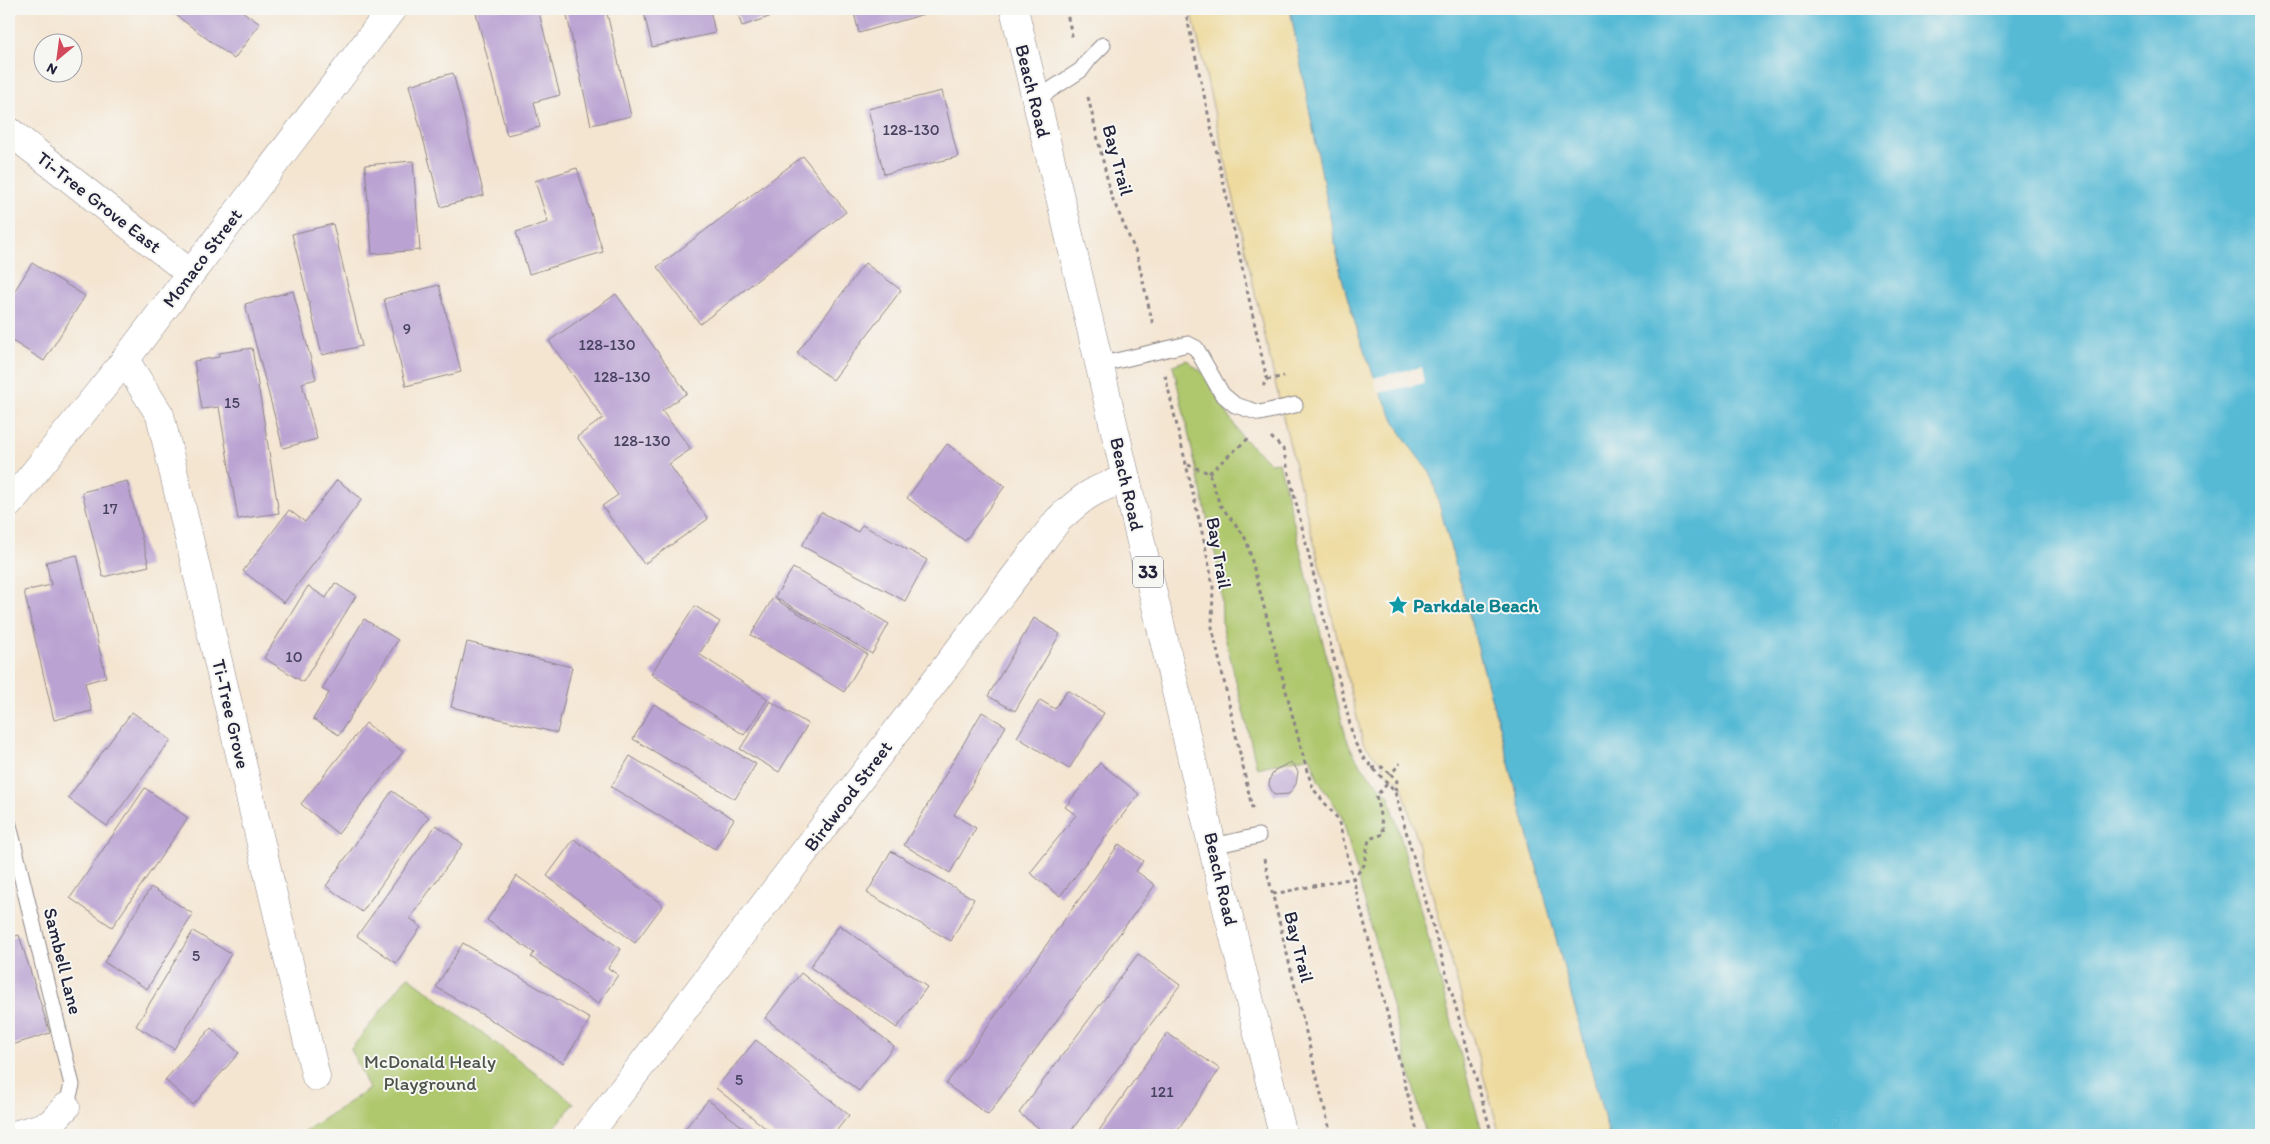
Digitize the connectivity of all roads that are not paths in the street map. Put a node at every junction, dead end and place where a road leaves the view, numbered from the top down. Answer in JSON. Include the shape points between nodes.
{"nodes":[{"id":1,"x":392,"y":9,"type":"edge"},
{"id":2,"x":1014,"y":9,"type":"edge"},
{"id":3,"x":1103,"y":45,"type":"dead end"},
{"id":4,"x":1035,"y":100,"type":"junction"},
{"id":5,"x":9,"y":131,"type":"edge"},
{"id":6,"x":190,"y":273,"type":"junction"},
{"id":7,"x":125,"y":360,"type":"junction"},
{"id":8,"x":1099,"y":365,"type":"junction"},
{"id":9,"x":1295,"y":405,"type":"dead end"},
{"id":10,"x":1126,"y":479,"type":"junction"},
{"id":11,"x":9,"y":504,"type":"edge"},
{"id":12,"x":9,"y":825,"type":"edge"},
{"id":13,"x":1258,"y":836,"type":"road end"},
{"id":14,"x":1213,"y":846,"type":"junction"},
{"id":15,"x":316,"y":1077,"type":"dead end"},
{"id":16,"x":66,"y":1107,"type":"joint"},
{"id":17,"x":14,"y":1135,"type":"edge"},
{"id":18,"x":588,"y":1135,"type":"edge"},
{"id":19,"x":1283,"y":1135,"type":"edge"}],
"edges":[{"from":1,"to":6,"type":"street","name":"Monaco Street"},
{"from":2,"to":4,"type":"street","name":"Beach Road","number":"33"},
{"from":3,"to":4,"type":"lane","via":[[1081,70]]},
{"from":4,"to":8,"type":"street","name":"Beach Road","number":"33"},
{"from":5,"to":6,"type":"street","name":"Ti-Tree Grove East"},
{"from":6,"to":7,"type":"street","name":"Monaco Street"},
{"from":7,"to":11,"type":"street","name":"Monaco Street"},
{"from":7,"to":15,"type":"street","name":"Ti-Tree Grove","via":[[160,416]]},
{"from":8,"to":9,"type":"lane","via":[[1188,344],[1196,348],[1222,394],[1235,405],[1260,413]]},
{"from":8,"to":10,"type":"street","name":"Beach Road","number":"33"},
{"from":10,"to":14,"type":"street","name":"Beach Road","number":"33"},
{"from":10,"to":18,"type":"street","name":"Birdwood Street","via":[[1100,486],[1058,520]]},
{"from":12,"to":16,"type":"lane","name":"Sambell Lane","via":[[72,1085]]},
{"from":13,"to":14,"type":"lane"},
{"from":14,"to":19,"type":"street","name":"Beach Road","number":"33"},
{"from":16,"to":17,"type":"street","via":[[49,1125]]}]}
